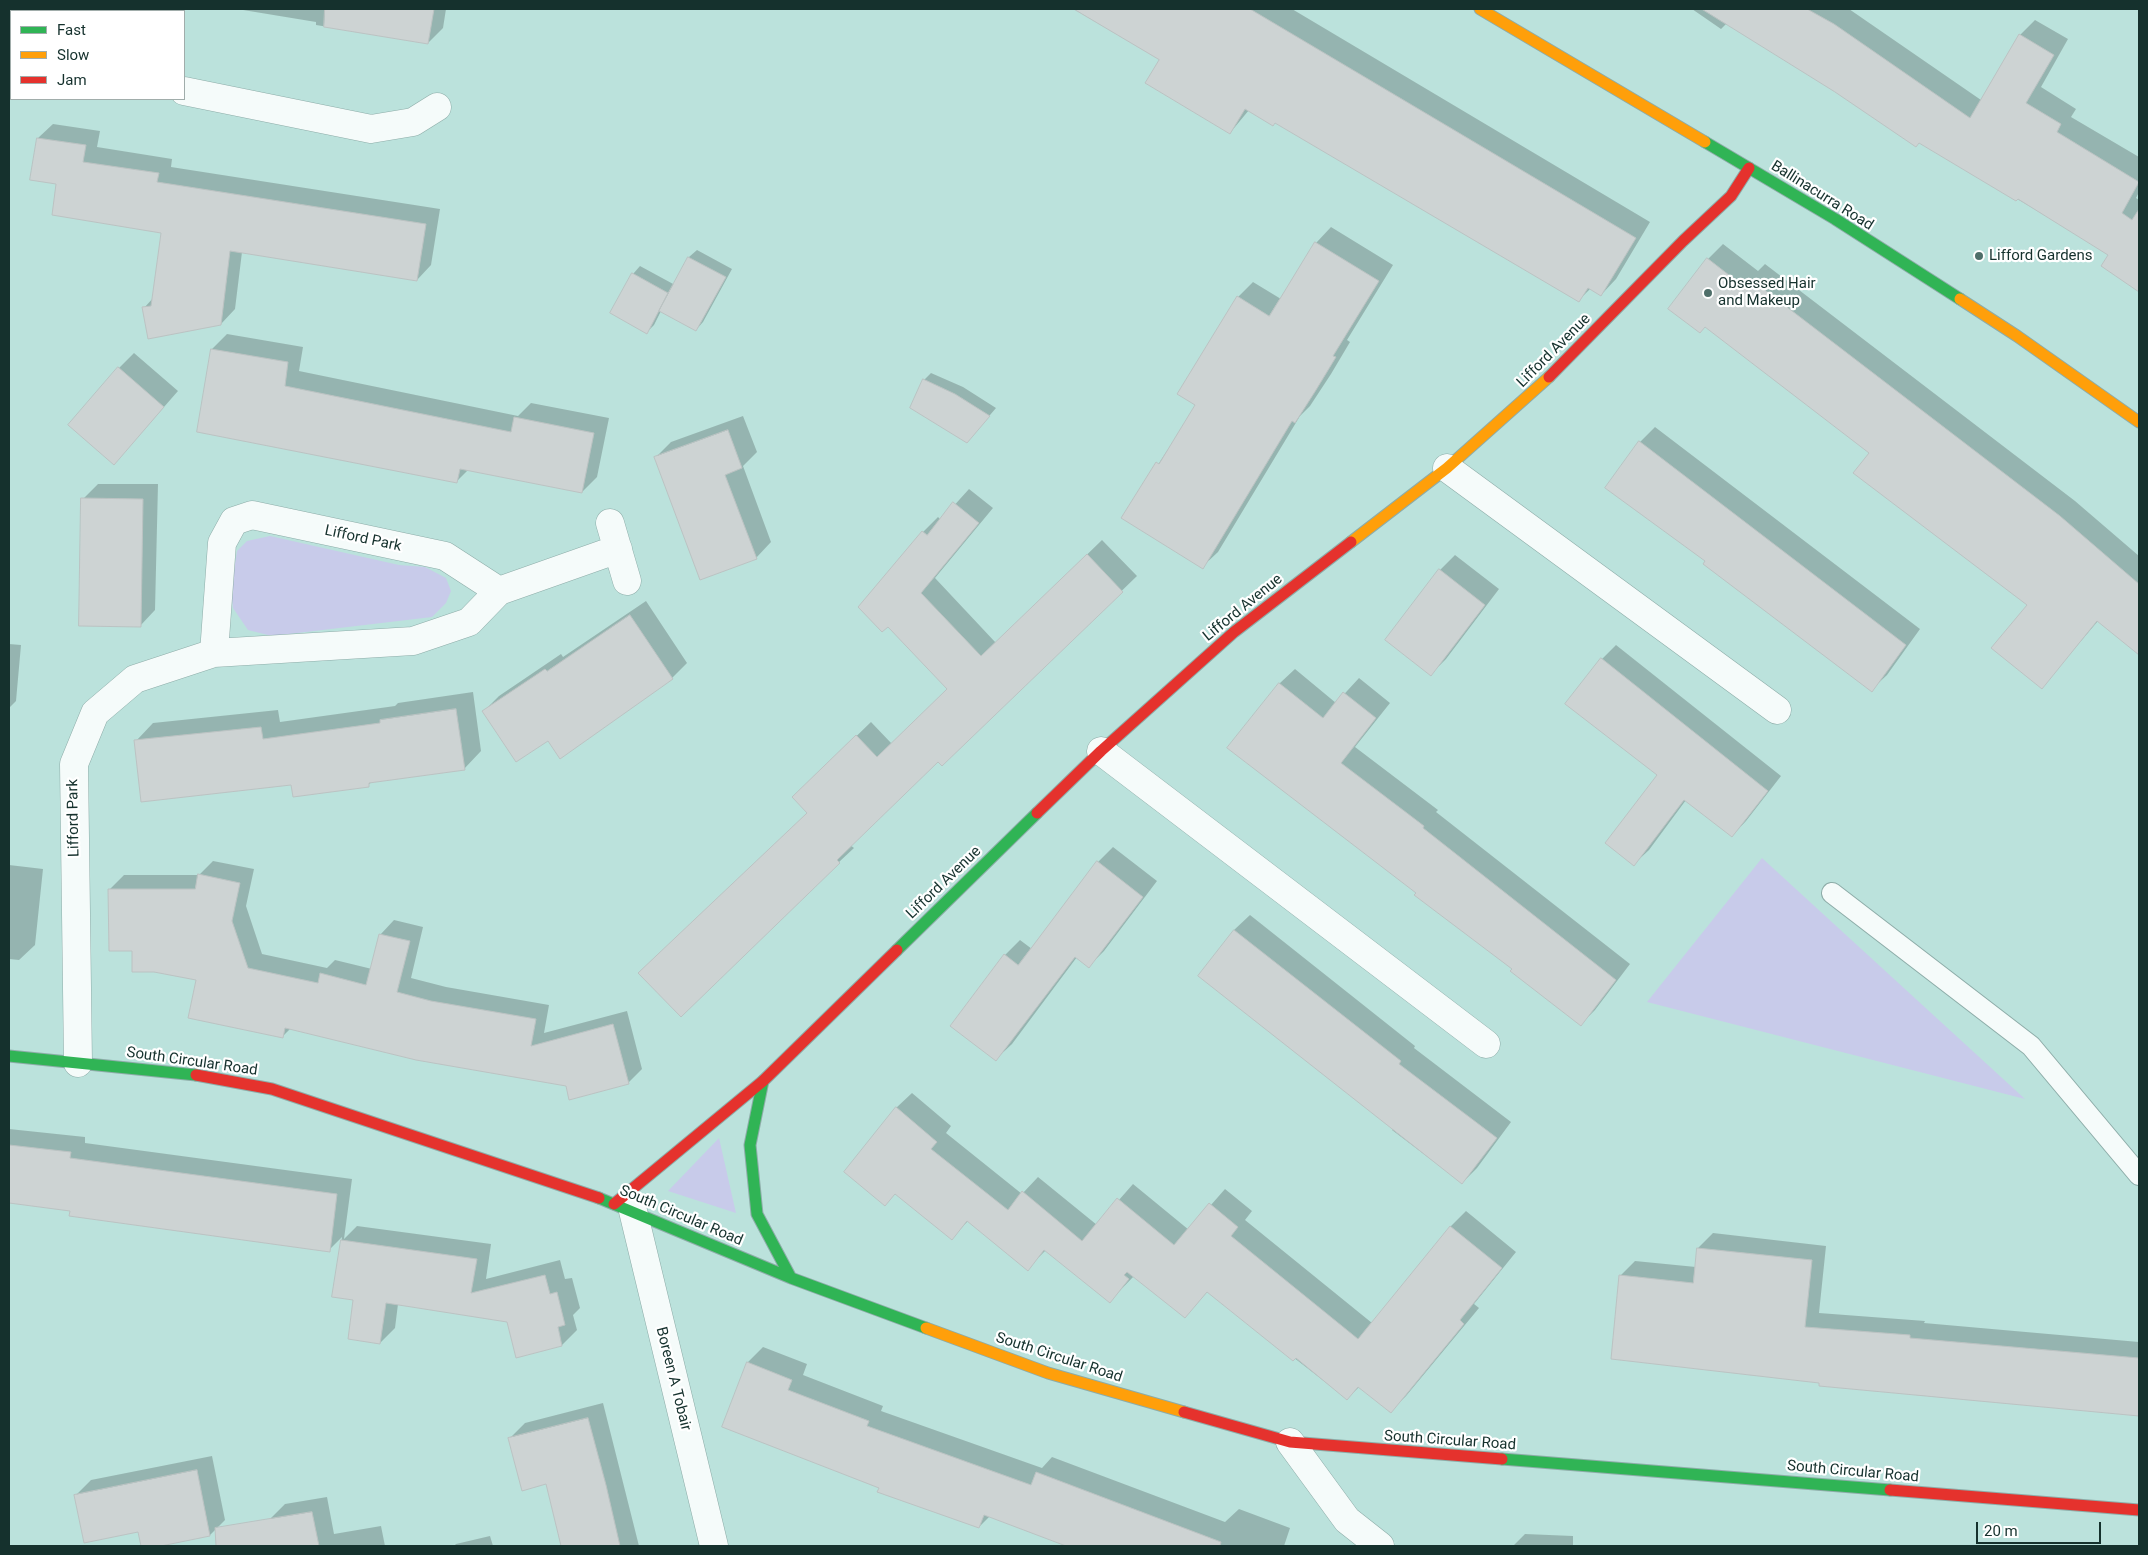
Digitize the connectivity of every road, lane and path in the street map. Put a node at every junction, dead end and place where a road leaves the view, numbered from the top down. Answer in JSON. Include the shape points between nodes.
{"nodes":[{"id":1,"x":1480,"y":9,"type":"edge"},
{"id":2,"x":185,"y":91,"type":"edge"},
{"id":3,"x":437,"y":106,"type":"dead end"},
{"id":4,"x":1749,"y":168,"type":"junction"},
{"id":5,"x":2139,"y":422,"type":"edge"},
{"id":6,"x":1447,"y":468,"type":"junction"},
{"id":7,"x":610,"y":523,"type":"dead end"},
{"id":8,"x":618,"y":549,"type":"junction"},
{"id":9,"x":627,"y":581,"type":"dead end"},
{"id":10,"x":499,"y":591,"type":"junction"},
{"id":11,"x":214,"y":653,"type":"junction"},
{"id":12,"x":1777,"y":710,"type":"dead end"},
{"id":13,"x":1101,"y":751,"type":"junction"},
{"id":14,"x":1832,"y":893,"type":"dead end"},
{"id":15,"x":1486,"y":1044,"type":"dead end"},
{"id":16,"x":9,"y":1056,"type":"edge"},
{"id":17,"x":78,"y":1063,"type":"junction"},
{"id":18,"x":763,"y":1081,"type":"junction"},
{"id":19,"x":2139,"y":1175,"type":"edge"},
{"id":20,"x":623,"y":1207,"type":"junction"},
{"id":21,"x":791,"y":1278,"type":"junction"},
{"id":22,"x":1290,"y":1442,"type":"junction"},
{"id":23,"x":2139,"y":1510,"type":"edge"},
{"id":24,"x":714,"y":1546,"type":"edge"},
{"id":25,"x":1380,"y":1546,"type":"edge"}],
"edges":[{"from":1,"to":4,"type":"street","name":"Ballinacurra Road"},
{"from":2,"to":3,"type":"street","via":[[371,129],[413,122]]},
{"from":4,"to":5,"type":"street","name":"Ballinacurra Road","via":[[2017,336]]},
{"from":4,"to":6,"type":"street","name":"Lifford Avenue","via":[[1730,196],[1532,394]]},
{"from":6,"to":12,"type":"street"},
{"from":6,"to":13,"type":"street","name":"Lifford Avenue","via":[[1244,624]]},
{"from":7,"to":8,"type":"street"},
{"from":8,"to":9,"type":"street"},
{"from":8,"to":10,"type":"street","name":"Lifford Park"},
{"from":10,"to":11,"type":"street","name":"Lifford Park","via":[[469,622],[413,641]]},
{"from":10,"to":11,"type":"street","name":"Lifford Park","via":[[445,556],[252,515],[234,521],[222,543]]},
{"from":11,"to":17,"type":"street","name":"Lifford Park","via":[[135,679],[95,713],[74,764]]},
{"from":13,"to":15,"type":"street"},
{"from":13,"to":18,"type":"street","name":"Lifford Avenue"},
{"from":14,"to":19,"type":"lane","via":[[2031,1046]]},
{"from":16,"to":17,"type":"street","name":"South Circular Road"},
{"from":17,"to":20,"type":"street","name":"South Circular Road","via":[[200,1075],[272,1089]]},
{"from":18,"to":20,"type":"street","name":"Lifford Avenue"},
{"from":18,"to":21,"type":"street","via":[[750,1145],[757,1214]]},
{"from":20,"to":21,"type":"street","name":"South Circular Road"},
{"from":20,"to":24,"type":"street","name":"Boreen A Tobair"},
{"from":21,"to":22,"type":"street","name":"South Circular Road","via":[[1048,1373]]},
{"from":22,"to":23,"type":"street","name":"South Circular Road"},
{"from":22,"to":25,"type":"street","via":[[1347,1520]]}]}
